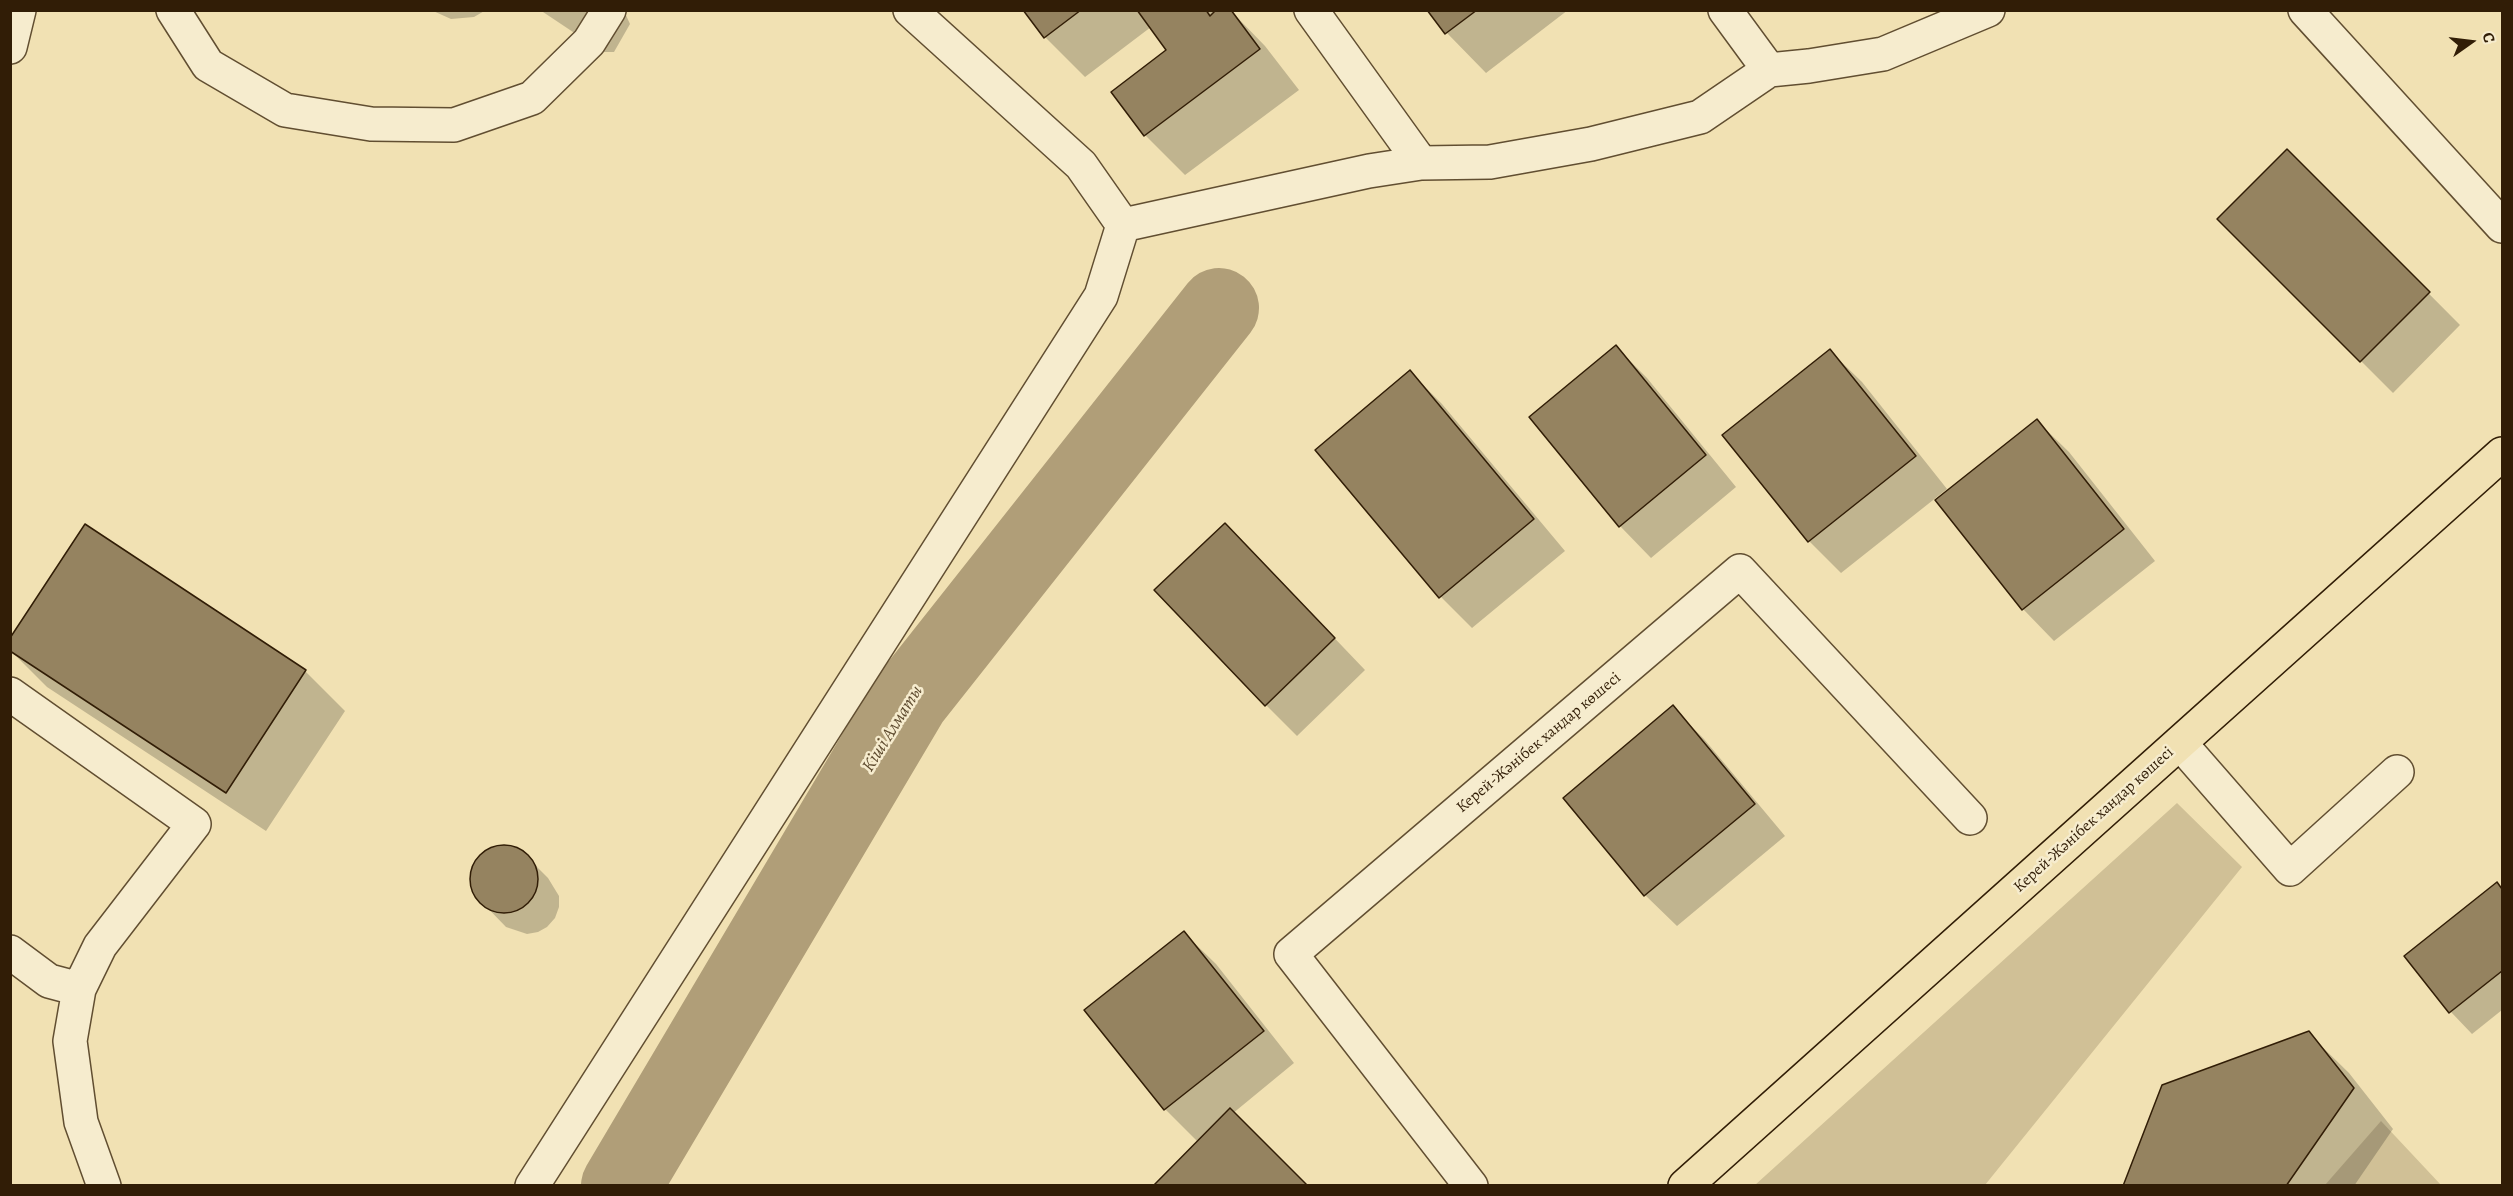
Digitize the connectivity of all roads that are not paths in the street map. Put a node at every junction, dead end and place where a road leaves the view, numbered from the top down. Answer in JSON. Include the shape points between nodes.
{"nodes":[{"id":1,"x":20,"y":10,"type":"edge"},
{"id":2,"x":173,"y":10,"type":"edge"},
{"id":3,"x":609,"y":10,"type":"edge"},
{"id":4,"x":910,"y":10,"type":"edge"},
{"id":5,"x":1311,"y":10,"type":"edge"},
{"id":6,"x":1725,"y":10,"type":"edge"},
{"id":7,"x":1988,"y":10,"type":"edge"},
{"id":8,"x":2306,"y":10,"type":"edge"},
{"id":9,"x":10,"y":47,"type":"edge"},
{"id":10,"x":1769,"y":70,"type":"junction"},
{"id":11,"x":1421,"y":163,"type":"junction"},
{"id":12,"x":2500,"y":211,"type":"edge"},
{"id":13,"x":1123,"y":225,"type":"junction"},
{"id":14,"x":2502,"y":454,"type":"edge"},
{"id":15,"x":10,"y":694,"type":"edge"},
{"id":16,"x":2180,"y":743,"type":"junction"},
{"id":17,"x":2397,"y":772,"type":"dead end"},
{"id":18,"x":1971,"y":818,"type":"dead end"},
{"id":19,"x":10,"y":952,"type":"edge"},
{"id":20,"x":79,"y":989,"type":"junction"},
{"id":21,"x":1459,"y":1181,"type":"edge"},
{"id":22,"x":104,"y":1185,"type":"edge"},
{"id":23,"x":532,"y":1185,"type":"edge"},
{"id":24,"x":1685,"y":1185,"type":"edge"}],
"edges":[{"from":1,"to":9,"type":"lane"},
{"from":2,"to":3,"type":"lane","via":[[208,65],[285,110],[371,124],[454,125],[532,98],[589,42]]},
{"from":4,"to":13,"type":"lane","via":[[1081,165]]},
{"from":5,"to":11,"type":"lane"},
{"from":6,"to":10,"type":"lane"},
{"from":7,"to":10,"type":"lane","via":[[1883,54]]},
{"from":8,"to":12,"type":"lane"},
{"from":10,"to":11,"type":"lane","via":[[1700,117],[1591,144],[1490,162]]},
{"from":11,"to":13,"type":"lane"},
{"from":13,"to":23,"type":"lane","via":[[1101,296]]},
{"from":14,"to":16,"type":"main road","name":"Керей-Жәнібек хандар көшесі"},
{"from":15,"to":20,"type":"lane","via":[[194,824],[100,946]]},
{"from":16,"to":17,"type":"lane","via":[[2290,869]]},
{"from":16,"to":24,"type":"main road","name":"Керей-Жәнібек хандар көшесі"},
{"from":18,"to":21,"type":"lane","name":"Керей-Жәнібек хандар көшесі","via":[[1740,572],[1291,954]]},
{"from":19,"to":20,"type":"lane","via":[[49,981]]},
{"from":20,"to":22,"type":"lane","via":[[70,1041],[81,1122]]}]}
